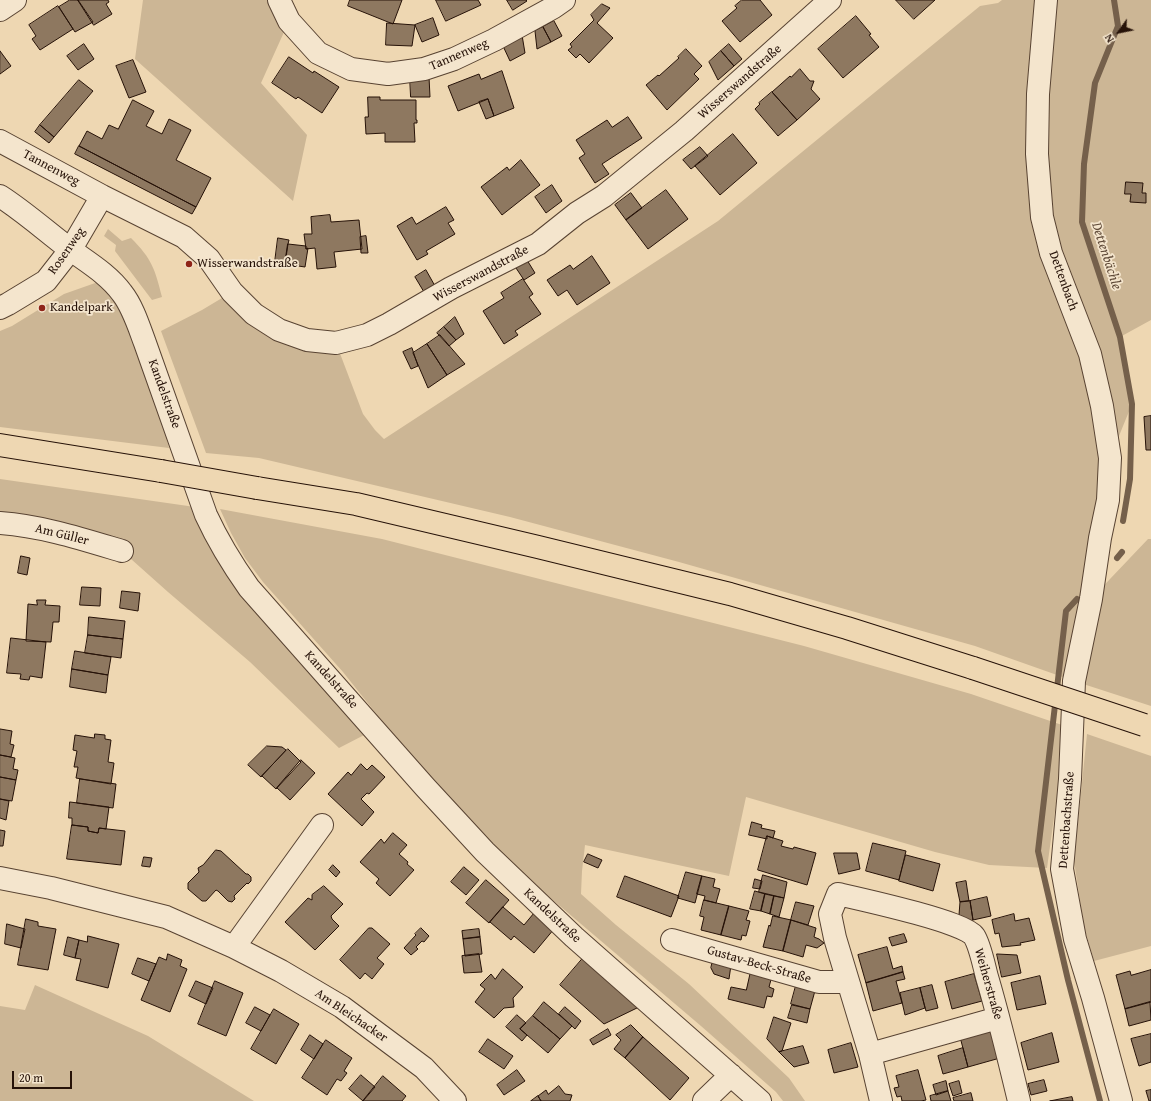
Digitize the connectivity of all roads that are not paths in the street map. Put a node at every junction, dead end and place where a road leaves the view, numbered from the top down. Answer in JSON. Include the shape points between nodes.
{"nodes":[{"id":1,"x":16,"y":0,"type":"edge"},
{"id":2,"x":279,"y":0,"type":"edge"},
{"id":3,"x":564,"y":0,"type":"edge"},
{"id":4,"x":830,"y":0,"type":"edge"},
{"id":5,"x":1046,"y":0,"type":"edge"},
{"id":6,"x":0,"y":10,"type":"edge"},
{"id":7,"x":0,"y":141,"type":"edge"},
{"id":8,"x":0,"y":196,"type":"edge"},
{"id":9,"x":102,"y":196,"type":"junction"},
{"id":10,"x":70,"y":249,"type":"junction"},
{"id":11,"x":0,"y":308,"type":"edge"},
{"id":12,"x":0,"y":445,"type":"edge"},
{"id":13,"x":0,"y":523,"type":"edge"},
{"id":14,"x":122,"y":551,"type":"dead end"},
{"id":15,"x":1098,"y":559,"type":"joint"},
{"id":16,"x":1147,"y":727,"type":"edge"},
{"id":17,"x":322,"y":825,"type":"dead end"},
{"id":18,"x":0,"y":878,"type":"edge"},
{"id":19,"x":672,"y":940,"type":"dead end"},
{"id":20,"x":234,"y":947,"type":"junction"},
{"id":21,"x":848,"y":982,"type":"junction"},
{"id":22,"x":999,"y":1021,"type":"junction"},
{"id":23,"x":870,"y":1054,"type":"junction"},
{"id":24,"x":731,"y":1075,"type":"junction"},
{"id":25,"x":455,"y":1101,"type":"edge"},
{"id":26,"x":704,"y":1101,"type":"edge"},
{"id":27,"x":760,"y":1101,"type":"edge"},
{"id":28,"x":881,"y":1101,"type":"edge"},
{"id":29,"x":1019,"y":1101,"type":"edge"},
{"id":30,"x":1121,"y":1101,"type":"edge"}],
"edges":[{"from":1,"to":6,"type":"street"},
{"from":2,"to":3,"type":"street","name":"Tannenweg","via":[[289,21],[318,53],[351,69],[388,74],[424,69],[454,59],[554,8]]},
{"from":4,"to":9,"type":"street","name":"Wisserswandstraße","via":[[684,131],[604,196],[538,244],[451,288],[367,335],[336,343],[307,340],[279,330],[254,314],[232,292],[209,259],[184,237]]},
{"from":5,"to":15,"type":"street","name":"Dettenbach","via":[[1038,94],[1037,154],[1042,209],[1052,253],[1090,354],[1102,406],[1110,458],[1108,500]]},
{"from":7,"to":9,"type":"street","name":"Tannenweg"},
{"from":8,"to":10,"type":"street","name":"Kandelstraße"},
{"from":9,"to":10,"type":"street","name":"Rosenweg"},
{"from":10,"to":11,"type":"street","name":"Rosenweg","via":[[46,281]]},
{"from":10,"to":24,"type":"street","name":"Kandelstraße","via":[[104,274],[123,293],[135,316],[206,515],[231,563],[249,588],[485,852],[574,937]]},
{"from":12,"to":16,"type":"highway","bridge":true,"via":[[161,470],[363,506],[715,590],[847,628]]},
{"from":13,"to":14,"type":"street","name":"Am Güller","via":[[84,539]]},
{"from":15,"to":30,"type":"street","name":"Dettenbachstraße","via":[[1074,681],[1070,779],[1062,869],[1075,939]]},
{"from":17,"to":20,"type":"street"},
{"from":18,"to":20,"type":"street","name":"Am Bleichacker","via":[[166,917]]},
{"from":19,"to":21,"type":"street","name":"Gustav-Beck-Straße","via":[[819,982]]},
{"from":20,"to":25,"type":"street","name":"Am Bleichacker","via":[[342,1007],[424,1068]]},
{"from":21,"to":22,"type":"street","name":"Weiherstraße","via":[[830,914],[838,894],[950,924],[965,929],[974,936]]},
{"from":21,"to":23,"type":"street"},
{"from":22,"to":23,"type":"street","via":[[991,1020]]},
{"from":22,"to":29,"type":"street","name":"Weiherstraße"},
{"from":23,"to":28,"type":"street"},
{"from":24,"to":26,"type":"street"},
{"from":24,"to":27,"type":"street","name":"Kandelstraße"}]}
